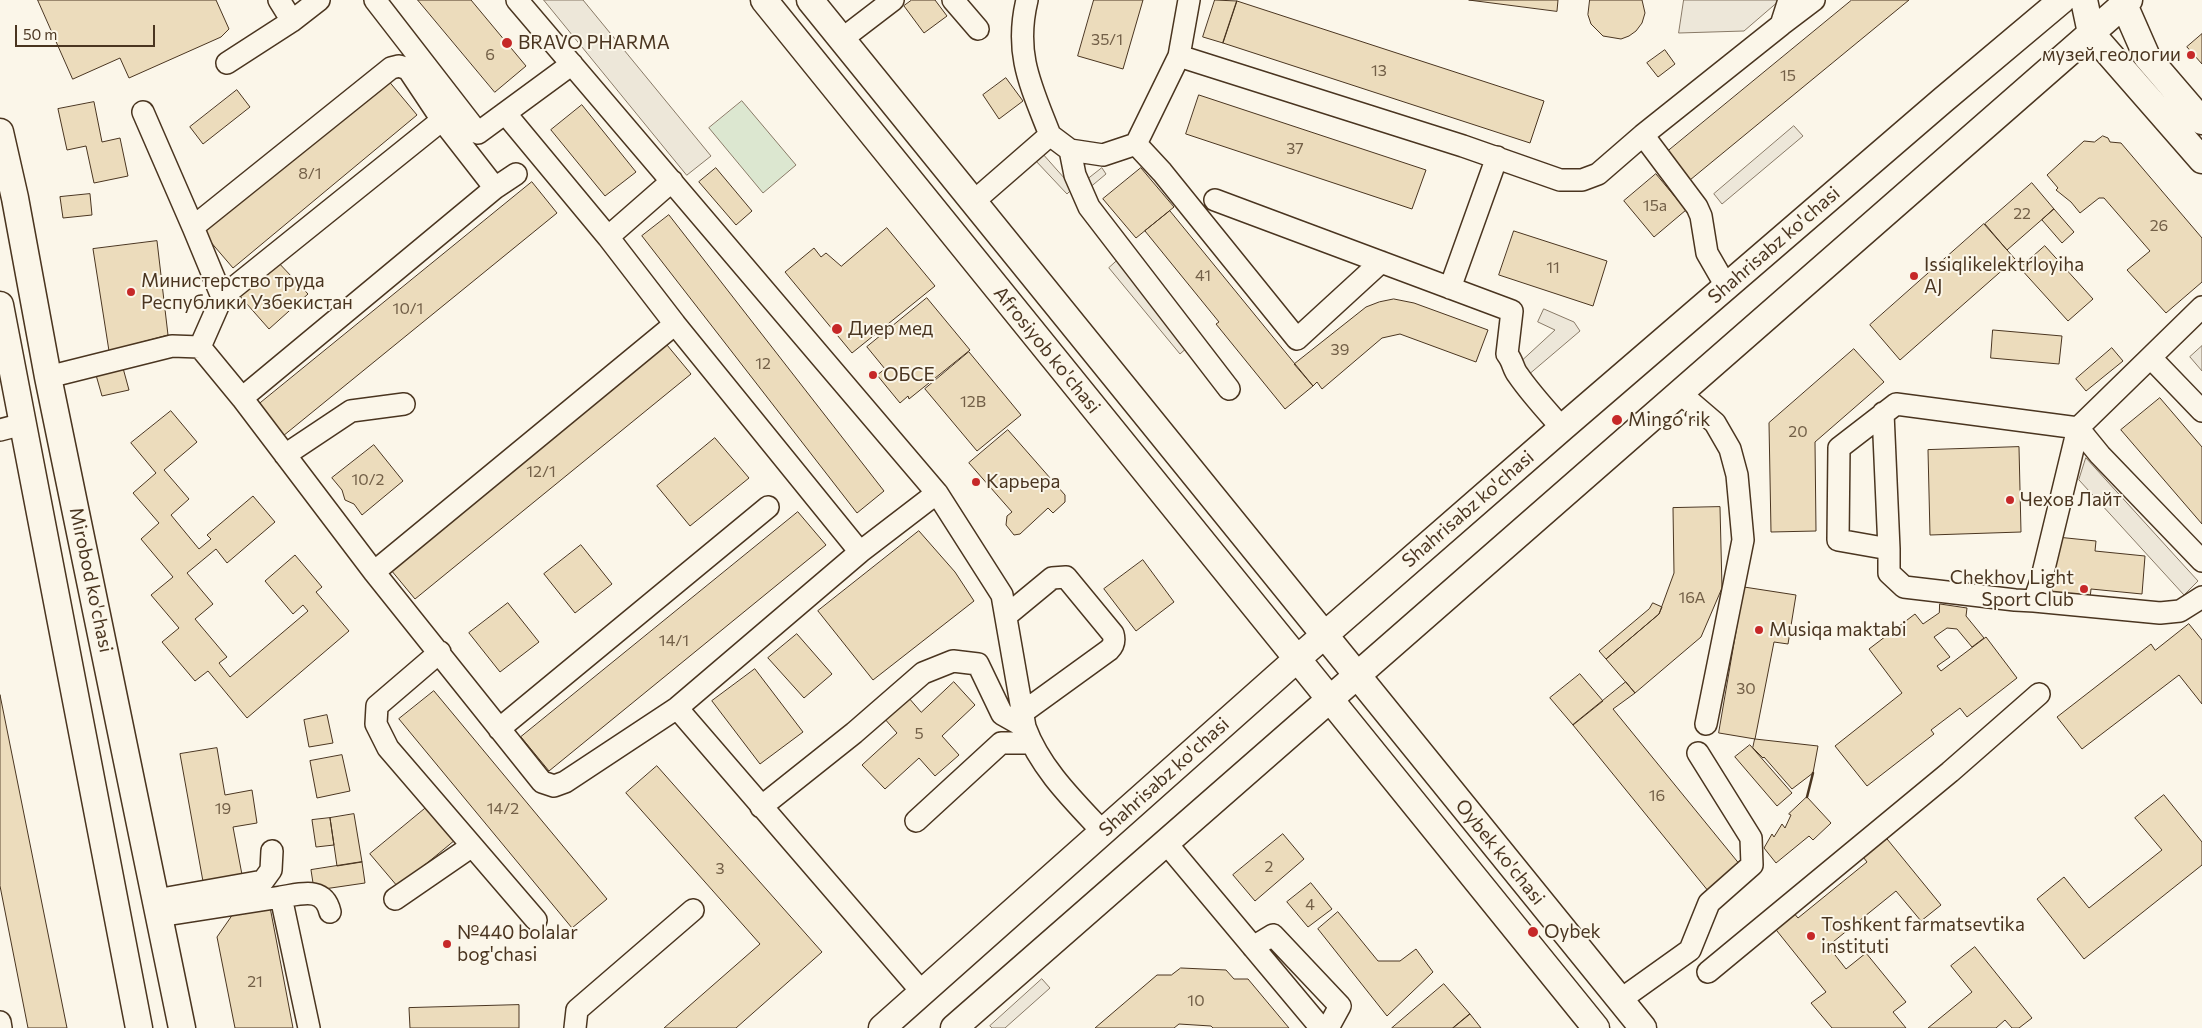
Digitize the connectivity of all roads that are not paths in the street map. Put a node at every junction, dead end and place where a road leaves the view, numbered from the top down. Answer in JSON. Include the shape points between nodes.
{"nodes":[{"id":1,"x":278,"y":0,"type":"edge"},
{"id":2,"x":319,"y":0,"type":"edge"},
{"id":3,"x":375,"y":0,"type":"edge"},
{"id":4,"x":517,"y":0,"type":"edge"},
{"id":5,"x":764,"y":0,"type":"edge"},
{"id":6,"x":810,"y":0,"type":"edge"},
{"id":7,"x":892,"y":0,"type":"edge"},
{"id":8,"x":953,"y":0,"type":"edge"},
{"id":9,"x":1027,"y":0,"type":"edge"},
{"id":10,"x":1189,"y":0,"type":"edge"},
{"id":11,"x":1789,"y":0,"type":"edge"},
{"id":12,"x":1814,"y":0,"type":"edge"},
{"id":13,"x":2062,"y":0,"type":"edge"},
{"id":14,"x":2084,"y":0,"type":"edge"},
{"id":15,"x":2125,"y":2,"type":"edge"},
{"id":16,"x":292,"y":21,"type":"junction"},
{"id":17,"x":1781,"y":25,"type":"junction"},
{"id":18,"x":978,"y":29,"type":"dead end"},
{"id":19,"x":2091,"y":33,"type":"junction"},
{"id":20,"x":842,"y":39,"type":"junction"},
{"id":21,"x":1179,"y":56,"type":"junction"},
{"id":22,"x":227,"y":63,"type":"dead end"},
{"id":23,"x":572,"y":64,"type":"junction"},
{"id":24,"x":143,"y":112,"type":"dead end"},
{"id":25,"x":505,"y":113,"type":"junction"},
{"id":26,"x":442,"y":120,"type":"junction"},
{"id":27,"x":2202,"y":121,"type":"edge"},
{"id":28,"x":0,"y":132,"type":"edge"},
{"id":29,"x":1050,"y":135,"type":"junction"},
{"id":30,"x":1643,"y":135,"type":"junction"},
{"id":31,"x":1136,"y":144,"type":"junction"},
{"id":32,"x":1070,"y":150,"type":"junction"},
{"id":33,"x":1497,"y":157,"type":"junction"},
{"id":34,"x":2202,"y":160,"type":"edge"},
{"id":35,"x":516,"y":174,"type":"dead end"},
{"id":36,"x":672,"y":181,"type":"junction"},
{"id":37,"x":495,"y":188,"type":"junction"},
{"id":38,"x":1215,"y":200,"type":"dead end"},
{"id":39,"x":973,"y":202,"type":"junction"},
{"id":40,"x":192,"y":227,"type":"junction"},
{"id":41,"x":608,"y":237,"type":"junction"},
{"id":42,"x":1381,"y":262,"type":"junction"},
{"id":43,"x":1726,"y":286,"type":"junction"},
{"id":44,"x":1450,"y":288,"type":"junction"},
{"id":45,"x":222,"y":297,"type":"junction"},
{"id":46,"x":0,"y":304,"type":"edge"},
{"id":47,"x":2200,"y":315,"type":"edge"},
{"id":48,"x":675,"y":324,"type":"junction"},
{"id":49,"x":200,"y":347,"type":"junction"},
{"id":50,"x":2151,"y":358,"type":"junction"},
{"id":51,"x":48,"y":377,"type":"junction"},
{"id":52,"x":1230,"y":388,"type":"dead end"},
{"id":53,"x":1680,"y":393,"type":"junction"},
{"id":54,"x":242,"y":398,"type":"junction"},
{"id":55,"x":404,"y":404,"type":"dead end"},
{"id":56,"x":2202,"y":411,"type":"edge"},
{"id":57,"x":1883,"y":413,"type":"junction"},
{"id":58,"x":11,"y":427,"type":"edge"},
{"id":59,"x":1562,"y":428,"type":"junction"},
{"id":60,"x":2078,"y":428,"type":"junction"},
{"id":61,"x":285,"y":455,"type":"junction"},
{"id":62,"x":937,"y":493,"type":"junction"},
{"id":63,"x":768,"y":507,"type":"dead end"},
{"id":64,"x":1888,"y":550,"type":"junction"},
{"id":65,"x":860,"y":552,"type":"junction"},
{"id":66,"x":2202,"y":561,"type":"edge"},
{"id":67,"x":374,"y":572,"type":"junction"},
{"id":68,"x":2202,"y":596,"type":"edge"},
{"id":69,"x":2034,"y":601,"type":"junction"},
{"id":70,"x":1006,"y":616,"type":"junction"},
{"id":71,"x":1325,"y":635,"type":"junction"},
{"id":72,"x":440,"y":652,"type":"junction"},
{"id":73,"x":1297,"y":659,"type":"junction"},
{"id":74,"x":1357,"y":676,"type":"junction"},
{"id":75,"x":2039,"y":694,"type":"dead end"},
{"id":76,"x":1330,"y":700,"type":"junction"},
{"id":77,"x":677,"y":708,"type":"junction"},
{"id":78,"x":1706,"y":724,"type":"dead end"},
{"id":79,"x":1026,"y":728,"type":"junction"},
{"id":80,"x":499,"y":729,"type":"junction"},
{"id":81,"x":1698,"y":753,"type":"dead end"},
{"id":82,"x":761,"y":807,"type":"junction"},
{"id":83,"x":916,"y":821,"type":"dead end"},
{"id":84,"x":1103,"y":832,"type":"junction"},
{"id":85,"x":1166,"y":843,"type":"junction"},
{"id":86,"x":472,"y":846,"type":"junction"},
{"id":87,"x":272,"y":851,"type":"dead end"},
{"id":88,"x":281,"y":897,"type":"junction"},
{"id":89,"x":395,"y":899,"type":"dead end"},
{"id":90,"x":158,"y":908,"type":"junction"},
{"id":91,"x":693,"y":910,"type":"dead end"},
{"id":92,"x":330,"y":912,"type":"dead end"},
{"id":93,"x":536,"y":920,"type":"dead end"},
{"id":94,"x":1253,"y":947,"type":"junction"},
{"id":95,"x":1708,"y":972,"type":"dead end"},
{"id":96,"x":922,"y":992,"type":"junction"},
{"id":97,"x":1620,"y":1000,"type":"junction"},
{"id":98,"x":0,"y":1022,"type":"edge"},
{"id":99,"x":1,"y":1028,"type":"edge"},
{"id":100,"x":139,"y":1028,"type":"edge"},
{"id":101,"x":182,"y":1028,"type":"edge"},
{"id":102,"x":309,"y":1028,"type":"edge"},
{"id":103,"x":575,"y":1028,"type":"edge"},
{"id":104,"x":882,"y":1028,"type":"edge"},
{"id":105,"x":954,"y":1028,"type":"edge"},
{"id":106,"x":1321,"y":1028,"type":"edge"},
{"id":107,"x":1328,"y":1028,"type":"edge"},
{"id":108,"x":1596,"y":1028,"type":"edge"},
{"id":109,"x":1643,"y":1028,"type":"edge"}],
"edges":[{"from":1,"to":16,"type":"lane"},
{"from":2,"to":16,"type":"lane"},
{"from":3,"to":25,"type":"lane","via":[[478,132]]},
{"from":4,"to":23,"type":"lane"},
{"from":5,"to":73,"type":"main road","name":"Afrosiyob ko'chasi"},
{"from":6,"to":20,"type":"main road","name":"Afrosiyob ko'chasi"},
{"from":7,"to":20,"type":"lane"},
{"from":8,"to":18,"type":"lane"},
{"from":9,"to":29,"type":"lane","via":[[1021,48],[1027,78]]},
{"from":10,"to":21,"type":"lane"},
{"from":11,"to":17,"type":"lane"},
{"from":12,"to":17,"type":"lane"},
{"from":13,"to":43,"type":"main road","name":"Shahrisabz ko'chasi"},
{"from":14,"to":19,"type":"main road"},
{"from":15,"to":19,"type":"main road"},
{"from":15,"to":27,"type":"main road","via":[[2147,57]]},
{"from":16,"to":22,"type":"lane"},
{"from":17,"to":30,"type":"lane"},
{"from":19,"to":34,"type":"main road"},
{"from":19,"to":53,"type":"main road"},
{"from":20,"to":39,"type":"main road","name":"Afrosiyob ko'chasi"},
{"from":21,"to":31,"type":"lane"},
{"from":21,"to":33,"type":"lane"},
{"from":23,"to":25,"type":"lane"},
{"from":23,"to":36,"type":"lane"},
{"from":24,"to":40,"type":"lane"},
{"from":25,"to":41,"type":"lane"},
{"from":26,"to":37,"type":"lane"},
{"from":26,"to":40,"type":"lane","via":[[408,70],[399,66],[391,68]]},
{"from":26,"to":45,"type":"lane"},
{"from":28,"to":51,"type":"main road","name":"Mirobod ko'chasi"},
{"from":29,"to":32,"type":"lane"},
{"from":29,"to":39,"type":"lane"},
{"from":30,"to":33,"type":"lane","via":[[1598,174],[1582,180],[1560,180]]},
{"from":30,"to":43,"type":"lane","via":[[1697,207],[1707,253]]},
{"from":31,"to":32,"type":"lane","via":[[1104,155]]},
{"from":31,"to":42,"type":"lane","via":[[1297,338]]},
{"from":32,"to":52,"type":"lane","via":[[1075,175],[1089,207]]},
{"from":33,"to":44,"type":"lane"},
{"from":35,"to":37,"type":"lane"},
{"from":36,"to":41,"type":"lane"},
{"from":36,"to":62,"type":"lane"},
{"from":37,"to":54,"type":"lane"},
{"from":38,"to":42,"type":"lane"},
{"from":39,"to":71,"type":"main road","name":"Afrosiyob ko'chasi"},
{"from":40,"to":45,"type":"lane"},
{"from":41,"to":48,"type":"lane"},
{"from":42,"to":44,"type":"lane"},
{"from":43,"to":59,"type":"main road","name":"Shahrisabz ko'chasi"},
{"from":44,"to":59,"type":"lane","via":[[1512,312],[1507,354],[1526,387]]},
{"from":45,"to":49,"type":"lane"},
{"from":46,"to":58,"type":"main road","name":"Mirobod ko'chasi"},
{"from":47,"to":50,"type":"lane"},
{"from":48,"to":65,"type":"lane"},
{"from":48,"to":67,"type":"lane"},
{"from":49,"to":51,"type":"lane","via":[[172,346]]},
{"from":49,"to":54,"type":"lane"},
{"from":50,"to":56,"type":"lane"},
{"from":50,"to":60,"type":"lane"},
{"from":51,"to":90,"type":"main road","name":"Mirobod ko'chasi"},
{"from":53,"to":74,"type":"main road"},
{"from":53,"to":78,"type":"lane","via":[[1715,423],[1730,449],[1737,475],[1743,540]]},
{"from":54,"to":61,"type":"lane"},
{"from":55,"to":61,"type":"lane","via":[[351,411]]},
{"from":57,"to":60,"type":"lane","via":[[1896,404]]},
{"from":57,"to":64,"type":"lane"},
{"from":57,"to":64,"type":"lane","via":[[1839,448],[1838,540]]},
{"from":58,"to":100,"type":"main road","name":"Mirobod ko'chasi"},
{"from":59,"to":71,"type":"main road","name":"Shahrisabz ko'chasi"},
{"from":60,"to":66,"type":"lane"},
{"from":60,"to":69,"type":"lane"},
{"from":61,"to":67,"type":"lane"},
{"from":62,"to":65,"type":"lane"},
{"from":62,"to":70,"type":"lane","via":[[1002,595]]},
{"from":63,"to":80,"type":"lane"},
{"from":64,"to":69,"type":"lane","via":[[1889,573],[1904,587]]},
{"from":65,"to":77,"type":"lane"},
{"from":67,"to":72,"type":"lane"},
{"from":68,"to":69,"type":"lane","via":[[2180,611],[2160,614]]},
{"from":70,"to":79,"type":"lane"},
{"from":70,"to":79,"type":"lane","via":[[1052,578],[1066,577],[1113,634],[1114,646]]},
{"from":71,"to":73,"type":"main road","name":"Shahrisabz ko'chasi"},
{"from":71,"to":74,"type":"main road","name":"Afrosiyob ko'chasi"},
{"from":72,"to":80,"type":"lane"},
{"from":72,"to":86,"type":"lane","via":[[377,706],[376,724],[388,748]]},
{"from":73,"to":76,"type":"main road","name":"Afrosiyob ko'chasi"},
{"from":73,"to":84,"type":"main road","name":"Shahrisabz ko'chasi"},
{"from":74,"to":76,"type":"main road"},
{"from":74,"to":97,"type":"main road","name":"Oybek ko'chasi"},
{"from":75,"to":95,"type":"lane"},
{"from":76,"to":85,"type":"main road"},
{"from":76,"to":108,"type":"main road","name":"Oybek ko'chasi"},
{"from":77,"to":80,"type":"lane","via":[[565,782],[554,786],[542,782]]},
{"from":77,"to":82,"type":"lane"},
{"from":79,"to":82,"type":"lane","via":[[1002,714],[978,664],[953,661],[923,673]]},
{"from":79,"to":83,"type":"lane","via":[[1001,743]]},
{"from":79,"to":84,"type":"lane","via":[[1064,790]]},
{"from":81,"to":97,"type":"lane","via":[[1751,838],[1752,865],[1709,903],[1690,950]]},
{"from":82,"to":96,"type":"lane"},
{"from":84,"to":96,"type":"main road","name":"Shahrisabz ko'chasi"},
{"from":85,"to":94,"type":"lane"},
{"from":85,"to":105,"type":"main road"},
{"from":86,"to":89,"type":"lane"},
{"from":86,"to":93,"type":"lane"},
{"from":87,"to":90,"type":"lane","via":[[271,870],[263,881]]},
{"from":88,"to":90,"type":"lane"},
{"from":88,"to":92,"type":"lane","via":[[317,893],[326,901]]},
{"from":88,"to":102,"type":"lane"},
{"from":90,"to":101,"type":"main road","name":"Mirobod ko'chasi"},
{"from":91,"to":103,"type":"lane","via":[[577,1010]]},
{"from":94,"to":106,"type":"lane"},
{"from":94,"to":107,"type":"lane","via":[[1273,935],[1340,1006]]},
{"from":96,"to":104,"type":"main road","name":"Shahrisabz ko'chasi"},
{"from":97,"to":109,"type":"main road","name":"Oybek ko'chasi"},
{"from":98,"to":99,"type":"lane"}]}
